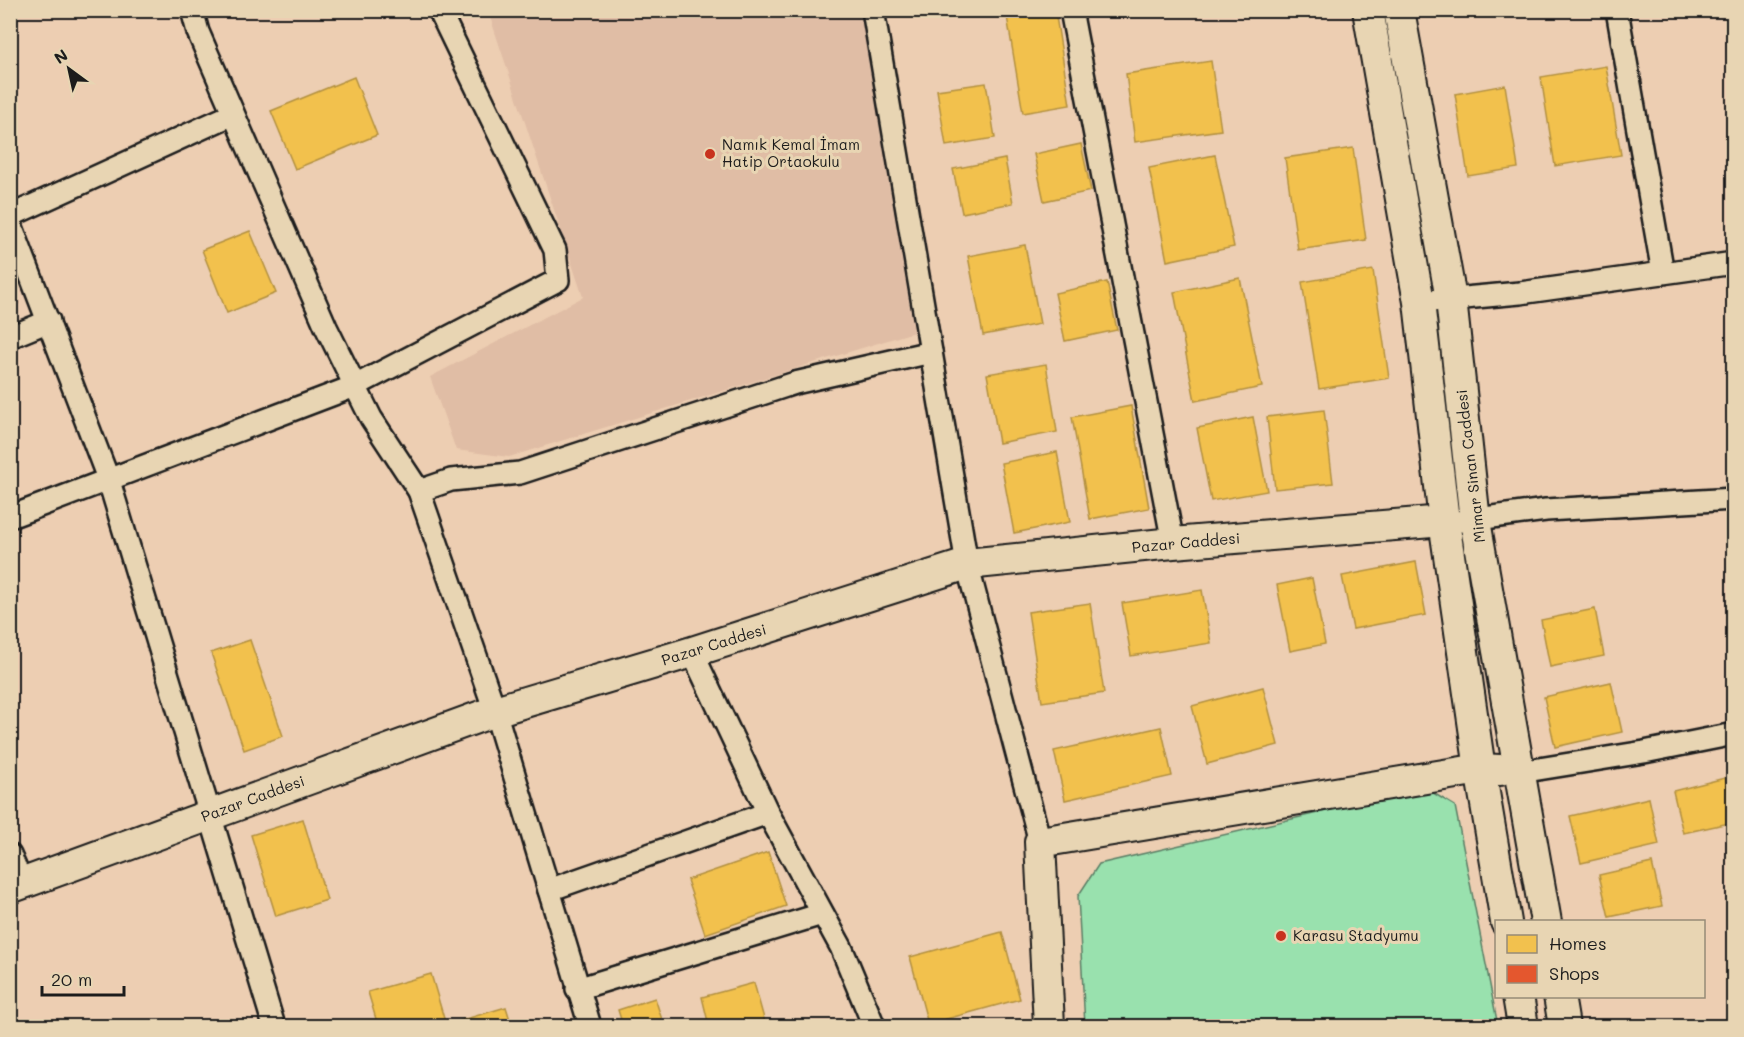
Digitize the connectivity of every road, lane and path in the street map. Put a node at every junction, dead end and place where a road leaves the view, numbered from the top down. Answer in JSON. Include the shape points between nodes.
{"nodes":[{"id":1,"x":192,"y":10,"type":"edge"},
{"id":2,"x":439,"y":10,"type":"edge"},
{"id":3,"x":873,"y":10,"type":"edge"},
{"id":4,"x":1071,"y":10,"type":"edge"},
{"id":5,"x":1368,"y":10,"type":"edge"},
{"id":6,"x":1399,"y":10,"type":"edge"},
{"id":7,"x":1617,"y":10,"type":"edge"},
{"id":8,"x":233,"y":114,"type":"junction"},
{"id":9,"x":10,"y":216,"type":"edge"},
{"id":10,"x":10,"y":222,"type":"edge"},
{"id":11,"x":1734,"y":263,"type":"edge"},
{"id":12,"x":1663,"y":273,"type":"junction"},
{"id":13,"x":1451,"y":299,"type":"junction"},
{"id":14,"x":1419,"y":302,"type":"junction"},
{"id":15,"x":49,"y":321,"type":"junction"},
{"id":16,"x":10,"y":337,"type":"edge"},
{"id":17,"x":931,"y":352,"type":"junction"},
{"id":18,"x":355,"y":386,"type":"junction"},
{"id":19,"x":109,"y":481,"type":"junction"},
{"id":20,"x":419,"y":491,"type":"junction"},
{"id":21,"x":1734,"y":499,"type":"edge"},
{"id":22,"x":10,"y":517,"type":"edge"},
{"id":23,"x":1444,"y":521,"type":"junction"},
{"id":24,"x":1475,"y":521,"type":"junction"},
{"id":25,"x":1173,"y":543,"type":"junction"},
{"id":26,"x":967,"y":564,"type":"junction"},
{"id":27,"x":692,"y":652,"type":"junction"},
{"id":28,"x":495,"y":711,"type":"junction"},
{"id":29,"x":1734,"y":734,"type":"edge"},
{"id":30,"x":1480,"y":769,"type":"junction"},
{"id":31,"x":1520,"y":772,"type":"junction"},
{"id":32,"x":768,"y":813,"type":"junction"},
{"id":33,"x":210,"y":814,"type":"junction"},
{"id":34,"x":1040,"y":842,"type":"junction"},
{"id":35,"x":10,"y":855,"type":"edge"},
{"id":36,"x":16,"y":885,"type":"edge"},
{"id":37,"x":549,"y":890,"type":"junction"},
{"id":38,"x":822,"y":914,"type":"junction"},
{"id":39,"x":1506,"y":920,"type":"edge"},
{"id":40,"x":1546,"y":920,"type":"edge"},
{"id":41,"x":577,"y":989,"type":"junction"},
{"id":42,"x":1518,"y":998,"type":"edge"},
{"id":43,"x":1559,"y":998,"type":"edge"},
{"id":44,"x":274,"y":1026,"type":"edge"},
{"id":45,"x":590,"y":1026,"type":"edge"},
{"id":46,"x":874,"y":1026,"type":"edge"},
{"id":47,"x":1049,"y":1026,"type":"edge"},
{"id":48,"x":1523,"y":1026,"type":"edge"},
{"id":49,"x":1564,"y":1026,"type":"edge"}],
"edges":[{"from":1,"to":8,"type":"street"},
{"from":2,"to":18,"type":"street","via":[[555,250],[558,280]]},
{"from":3,"to":17,"type":"street"},
{"from":4,"to":25,"type":"street"},
{"from":5,"to":14,"type":"main road"},
{"from":6,"to":13,"type":"main road","name":"Mimar Sinan Caddesi"},
{"from":7,"to":12,"type":"street"},
{"from":8,"to":9,"type":"street"},
{"from":8,"to":18,"type":"street"},
{"from":10,"to":15,"type":"street"},
{"from":11,"to":12,"type":"street"},
{"from":12,"to":13,"type":"street"},
{"from":13,"to":14,"type":"street"},
{"from":13,"to":24,"type":"main road","name":"Mimar Sinan Caddesi"},
{"from":14,"to":23,"type":"main road"},
{"from":15,"to":16,"type":"street"},
{"from":15,"to":19,"type":"street"},
{"from":17,"to":20,"type":"street","via":[[795,383],[520,473],[451,480]]},
{"from":17,"to":26,"type":"street"},
{"from":18,"to":19,"type":"street"},
{"from":18,"to":20,"type":"street","via":[[370,418]]},
{"from":19,"to":22,"type":"street"},
{"from":19,"to":33,"type":"street"},
{"from":20,"to":28,"type":"street"},
{"from":21,"to":24,"type":"street","via":[[1546,510]]},
{"from":23,"to":24,"type":"street"},
{"from":23,"to":25,"type":"main road","name":"Pazar Caddesi"},
{"from":23,"to":30,"type":"main road"},
{"from":24,"to":31,"type":"main road","name":"Mimar Sinan Caddesi"},
{"from":25,"to":26,"type":"main road","name":"Pazar Caddesi"},
{"from":26,"to":27,"type":"main road","name":"Pazar Caddesi"},
{"from":26,"to":34,"type":"street"},
{"from":27,"to":28,"type":"main road","name":"Pazar Caddesi"},
{"from":27,"to":32,"type":"street"},
{"from":28,"to":33,"type":"main road","name":"Pazar Caddesi"},
{"from":28,"to":37,"type":"street"},
{"from":29,"to":31,"type":"street"},
{"from":30,"to":31,"type":"main road"},
{"from":30,"to":34,"type":"main road"},
{"from":30,"to":39,"type":"main road"},
{"from":31,"to":40,"type":"main road","name":"Mimar Sinan Caddesi"},
{"from":32,"to":37,"type":"street"},
{"from":32,"to":38,"type":"street"},
{"from":33,"to":36,"type":"main road","name":"Pazar Caddesi"},
{"from":33,"to":44,"type":"street"},
{"from":34,"to":47,"type":"main road"},
{"from":35,"to":36,"type":"street"},
{"from":37,"to":41,"type":"street"},
{"from":38,"to":41,"type":"street"},
{"from":38,"to":46,"type":"street"},
{"from":41,"to":45,"type":"street"},
{"from":42,"to":48,"type":"main road"},
{"from":43,"to":49,"type":"main road"}]}
